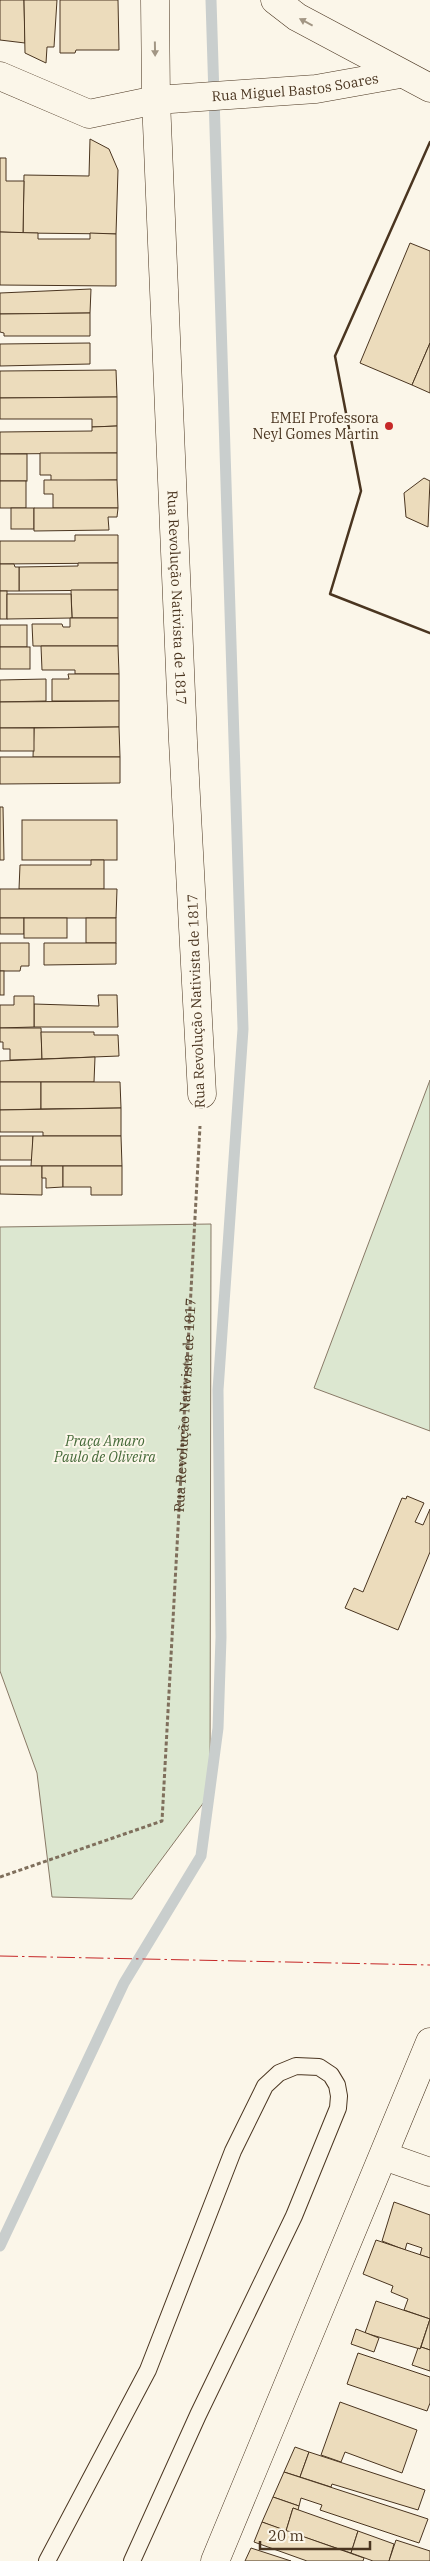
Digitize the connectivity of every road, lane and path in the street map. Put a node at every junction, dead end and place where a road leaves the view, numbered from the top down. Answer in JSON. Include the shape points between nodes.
{"nodes":[{"id":1,"x":154,"y":0,"type":"edge"},
{"id":2,"x":275,"y":0,"type":"edge"},
{"id":3,"x":400,"y":74,"type":"junction"},
{"id":4,"x":0,"y":76,"type":"edge"},
{"id":5,"x":430,"y":88,"type":"edge"},
{"id":6,"x":156,"y":100,"type":"junction"},
{"id":7,"x":202,"y":1094,"type":"joint"},
{"id":8,"x":0,"y":1877,"type":"edge"},
{"id":9,"x":430,"y":2042,"type":"edge"},
{"id":10,"x":384,"y":2156,"type":"junction"},
{"id":11,"x":430,"y":2172,"type":"edge"},
{"id":12,"x":48,"y":2561,"type":"edge"},
{"id":13,"x":132,"y":2561,"type":"edge"},
{"id":14,"x":215,"y":2561,"type":"edge"}],
"edges":[{"from":1,"to":6,"type":"street","name":"Rua Revolução Nativista de 1817","one_way":true},
{"from":3,"to":2,"type":"street","one_way":true,"via":[[297,17]]},
{"from":3,"to":5,"type":"street"},
{"from":3,"to":6,"type":"street","name":"Rua Miguel Bastos Soares","via":[[316,89]]},
{"from":4,"to":6,"type":"street","name":"Rua Miguel Bastos Soares","via":[[89,114]]},
{"from":6,"to":7,"type":"street","name":"Rua Revolução Nativista de 1817","via":[[183,741]]},
{"from":7,"to":8,"type":"path","name":"Rua Revolução Nativista de 1817","via":[[162,1821]]},
{"from":9,"to":10,"type":"street"},
{"from":10,"to":11,"type":"street"},
{"from":10,"to":14,"type":"street"},
{"from":12,"to":13,"type":"lane","via":[[148,2370],[233,2151],[265,2086],[279,2073],[296,2066],[320,2067],[331,2075],[337,2085],[338,2108],[294,2216]]}]}
